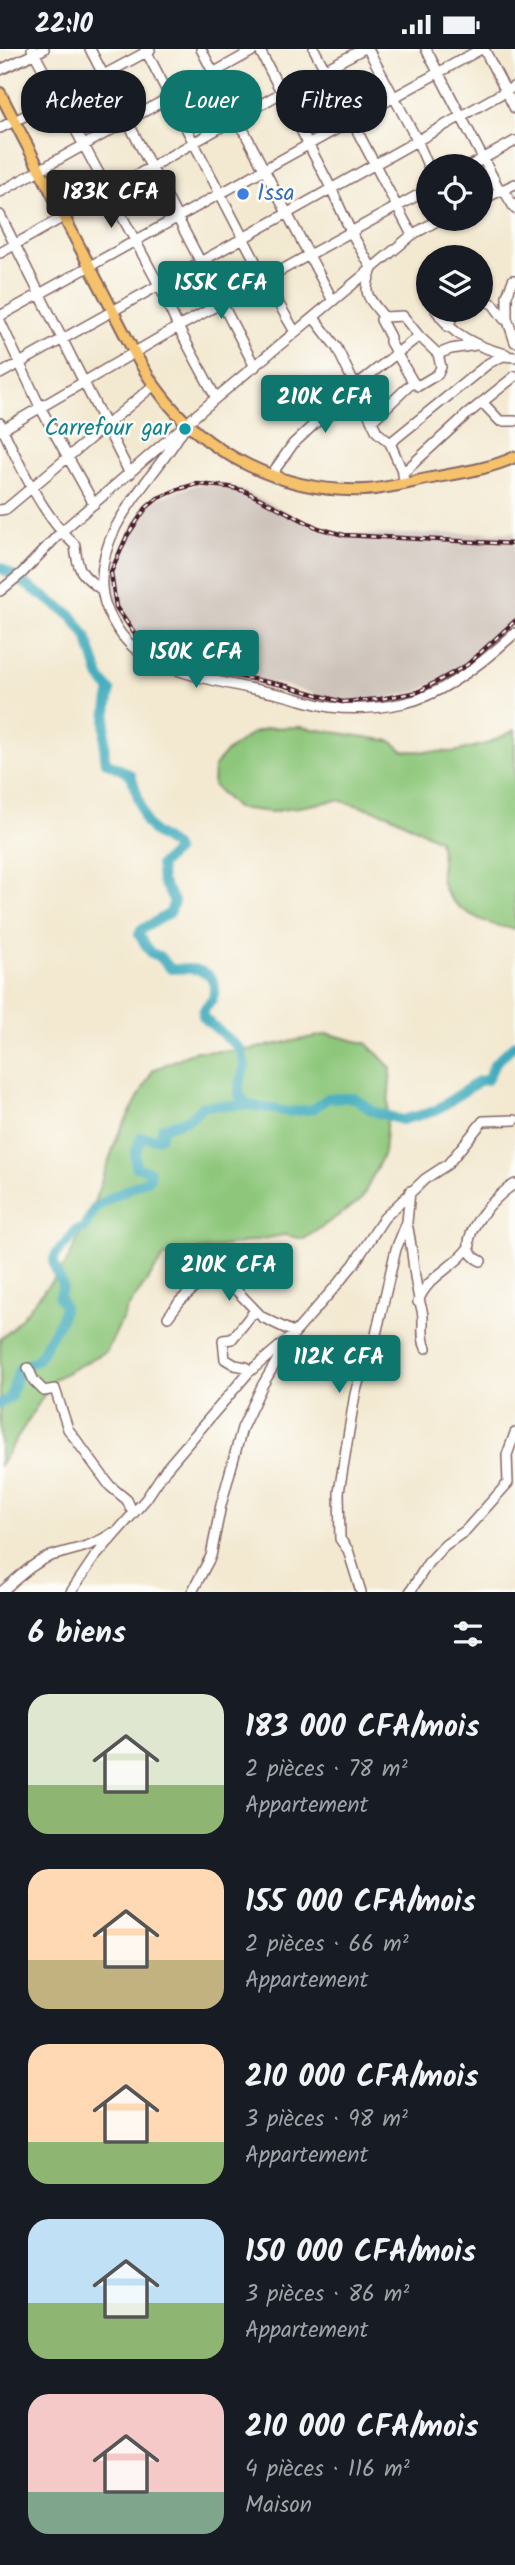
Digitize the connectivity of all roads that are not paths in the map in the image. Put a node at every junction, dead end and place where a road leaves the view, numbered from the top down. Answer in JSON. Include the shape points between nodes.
{"nodes":[{"id":1,"x":90,"y":49,"type":"edge"},
{"id":2,"x":201,"y":49,"type":"edge"},
{"id":3,"x":258,"y":49,"type":"edge"},
{"id":4,"x":314,"y":49,"type":"edge"},
{"id":5,"x":366,"y":49,"type":"edge"},
{"id":6,"x":426,"y":49,"type":"edge"},
{"id":7,"x":482,"y":49,"type":"edge"},
{"id":8,"x":37,"y":50,"type":"edge"},
{"id":9,"x":148,"y":50,"type":"edge"},
{"id":10,"x":324,"y":69,"type":"joint"},
{"id":11,"x":0,"y":70,"type":"edge"},
{"id":12,"x":46,"y":70,"type":"edge"},
{"id":13,"x":101,"y":70,"type":"edge"},
{"id":14,"x":113,"y":70,"type":"edge"},
{"id":15,"x":212,"y":70,"type":"edge"},
{"id":16,"x":220,"y":70,"type":"edge"},
{"id":17,"x":439,"y":72,"type":"junction"},
{"id":18,"x":160,"y":75,"type":"edge"},
{"id":19,"x":276,"y":83,"type":"edge"},
{"id":20,"x":511,"y":88,"type":"edge"},
{"id":21,"x":0,"y":93,"type":"edge"},
{"id":22,"x":395,"y":97,"type":"junction"},
{"id":23,"x":387,"y":102,"type":"edge"},
{"id":24,"x":515,"y":109,"type":"edge"},
{"id":25,"x":461,"y":115,"type":"junction"},
{"id":26,"x":21,"y":118,"type":"edge"},
{"id":27,"x":15,"y":121,"type":"junction"},
{"id":28,"x":0,"y":128,"type":"edge"},
{"id":29,"x":76,"y":133,"type":"edge"},
{"id":30,"x":107,"y":133,"type":"edge"},
{"id":31,"x":134,"y":133,"type":"edge"},
{"id":32,"x":189,"y":133,"type":"edge"},
{"id":33,"x":212,"y":133,"type":"edge"},
{"id":34,"x":244,"y":133,"type":"edge"},
{"id":35,"x":303,"y":133,"type":"edge"},
{"id":36,"x":331,"y":133,"type":"edge"},
{"id":37,"x":358,"y":133,"type":"edge"},
{"id":38,"x":417,"y":140,"type":"junction"},
{"id":39,"x":515,"y":141,"type":"edge"},
{"id":40,"x":194,"y":143,"type":"junction"},
{"id":41,"x":309,"y":145,"type":"junction"},
{"id":42,"x":83,"y":146,"type":"junction"},
{"id":43,"x":423,"y":154,"type":"edge"},
{"id":44,"x":479,"y":154,"type":"edge"},
{"id":45,"x":492,"y":154,"type":"edge"},
{"id":46,"x":375,"y":163,"type":"junction"},
{"id":47,"x":151,"y":168,"type":"junction"},
{"id":48,"x":264,"y":170,"type":"junction"},
{"id":49,"x":41,"y":171,"type":"junction"},
{"id":50,"x":493,"y":177,"type":"edge"},
{"id":51,"x":515,"y":184,"type":"edge"},
{"id":52,"x":331,"y":188,"type":"junction"},
{"id":53,"x":501,"y":190,"type":"junction"},
{"id":54,"x":0,"y":192,"type":"edge"},
{"id":55,"x":108,"y":192,"type":"junction"},
{"id":56,"x":221,"y":194,"type":"junction"},
{"id":57,"x":493,"y":194,"type":"edge"},
{"id":58,"x":416,"y":197,"type":"edge"},
{"id":59,"x":396,"y":208,"type":"junction"},
{"id":60,"x":515,"y":209,"type":"edge"},
{"id":61,"x":288,"y":212,"type":"junction"},
{"id":62,"x":0,"y":215,"type":"edge"},
{"id":63,"x":65,"y":217,"type":"junction"},
{"id":64,"x":178,"y":218,"type":"junction"},
{"id":65,"x":419,"y":231,"type":"edge"},
{"id":66,"x":351,"y":232,"type":"junction"},
{"id":67,"x":412,"y":235,"type":"junction"},
{"id":68,"x":244,"y":237,"type":"junction"},
{"id":69,"x":134,"y":242,"type":"junction"},
{"id":70,"x":13,"y":245,"type":"junction"},
{"id":71,"x":0,"y":253,"type":"edge"},
{"id":72,"x":308,"y":255,"type":"junction"},
{"id":73,"x":201,"y":262,"type":"junction"},
{"id":74,"x":91,"y":267,"type":"junction"},
{"id":75,"x":372,"y":268,"type":"junction"},
{"id":76,"x":265,"y":280,"type":"junction"},
{"id":77,"x":515,"y":280,"type":"edge"},
{"id":78,"x":159,"y":285,"type":"junction"},
{"id":79,"x":40,"y":294,"type":"junction"},
{"id":80,"x":333,"y":301,"type":"junction"},
{"id":81,"x":221,"y":304,"type":"junction"},
{"id":82,"x":493,"y":304,"type":"edge"},
{"id":83,"x":114,"y":311,"type":"junction"},
{"id":84,"x":0,"y":316,"type":"edge"},
{"id":85,"x":314,"y":317,"type":"junction"},
{"id":86,"x":384,"y":317,"type":"junction"},
{"id":87,"x":507,"y":318,"type":"junction"},
{"id":88,"x":0,"y":321,"type":"edge"},
{"id":89,"x":444,"y":322,"type":"edge"},
{"id":90,"x":450,"y":322,"type":"edge"},
{"id":91,"x":178,"y":327,"type":"junction"},
{"id":92,"x":448,"y":327,"type":"junction"},
{"id":93,"x":295,"y":333,"type":"junction"},
{"id":94,"x":419,"y":337,"type":"junction"},
{"id":95,"x":63,"y":339,"type":"junction"},
{"id":96,"x":515,"y":342,"type":"edge"},
{"id":97,"x":476,"y":345,"type":"junction"},
{"id":98,"x":134,"y":352,"type":"junction"},
{"id":99,"x":395,"y":353,"type":"junction"},
{"id":100,"x":438,"y":355,"type":"junction"},
{"id":101,"x":513,"y":356,"type":"edge"},
{"id":102,"x":20,"y":363,"type":"junction"},
{"id":103,"x":255,"y":367,"type":"junction"},
{"id":104,"x":0,"y":374,"type":"edge"},
{"id":105,"x":515,"y":376,"type":"edge"},
{"id":106,"x":413,"y":382,"type":"junction"},
{"id":107,"x":82,"y":383,"type":"junction"},
{"id":108,"x":154,"y":385,"type":"junction"},
{"id":109,"x":354,"y":387,"type":"junction"},
{"id":110,"x":216,"y":398,"type":"junction"},
{"id":111,"x":482,"y":402,"type":"junction"},
{"id":112,"x":40,"y":407,"type":"junction"},
{"id":113,"x":372,"y":421,"type":"junction"},
{"id":114,"x":515,"y":421,"type":"edge"},
{"id":115,"x":186,"y":425,"type":"junction"},
{"id":116,"x":105,"y":427,"type":"junction"},
{"id":117,"x":1,"y":428,"type":"edge"},
{"id":118,"x":390,"y":443,"type":"junction"},
{"id":119,"x":67,"y":456,"type":"junction"},
{"id":120,"x":515,"y":457,"type":"edge"},
{"id":121,"x":130,"y":474,"type":"junction"},
{"id":122,"x":276,"y":478,"type":"junction"},
{"id":123,"x":403,"y":478,"type":"junction"},
{"id":124,"x":33,"y":485,"type":"junction"},
{"id":125,"x":94,"y":504,"type":"junction"},
{"id":126,"x":0,"y":510,"type":"edge"},
{"id":127,"x":61,"y":532,"type":"junction"},
{"id":128,"x":102,"y":590,"type":"junction"},
{"id":129,"x":0,"y":591,"type":"edge"},
{"id":130,"x":515,"y":633,"type":"edge"},
{"id":131,"x":513,"y":1122,"type":"edge"},
{"id":132,"x":514,"y":1186,"type":"edge"},
{"id":133,"x":410,"y":1191,"type":"junction"},
{"id":134,"x":407,"y":1222,"type":"junction"},
{"id":135,"x":470,"y":1244,"type":"junction"},
{"id":136,"x":481,"y":1261,"type":"dead end"},
{"id":137,"x":418,"y":1302,"type":"junction"},
{"id":138,"x":257,"y":1313,"type":"junction"},
{"id":139,"x":168,"y":1317,"type":"dead end"},
{"id":140,"x":290,"y":1339,"type":"junction"},
{"id":141,"x":426,"y":1348,"type":"dead end"},
{"id":142,"x":28,"y":1368,"type":"dead end"},
{"id":143,"x":248,"y":1373,"type":"junction"},
{"id":144,"x":515,"y":1433,"type":"edge"},
{"id":145,"x":134,"y":1513,"type":"junction"},
{"id":146,"x":120,"y":1529,"type":"junction"},
{"id":147,"x":1,"y":1592,"type":"edge"},
{"id":148,"x":71,"y":1592,"type":"edge"},
{"id":149,"x":192,"y":1592,"type":"edge"},
{"id":150,"x":361,"y":1592,"type":"edge"},
{"id":151,"x":410,"y":1592,"type":"edge"}],
"edges":[{"from":1,"to":13,"type":"street"},
{"from":2,"to":15,"type":"street"},
{"from":3,"to":16,"type":"street"},
{"from":3,"to":19,"type":"street"},
{"from":4,"to":10,"type":"street"},
{"from":5,"to":10,"type":"street"},
{"from":5,"to":22,"type":"street"},
{"from":6,"to":17,"type":"street"},
{"from":7,"to":17,"type":"street"},
{"from":7,"to":20,"type":"street"},
{"from":8,"to":11,"type":"street"},
{"from":8,"to":12,"type":"street"},
{"from":9,"to":14,"type":"street"},
{"from":9,"to":18,"type":"street"},
{"from":17,"to":22,"type":"street"},
{"from":17,"to":25,"type":"street"},
{"from":20,"to":24,"type":"street"},
{"from":20,"to":25,"type":"street"},
{"from":21,"to":27,"type":"main road"},
{"from":22,"to":23,"type":"street"},
{"from":22,"to":38,"type":"street"},
{"from":25,"to":38,"type":"street"},
{"from":25,"to":44,"type":"street"},
{"from":26,"to":27,"type":"street"},
{"from":27,"to":28,"type":"street"},
{"from":27,"to":49,"type":"main road"},
{"from":29,"to":42,"type":"street"},
{"from":30,"to":42,"type":"street"},
{"from":31,"to":47,"type":"street"},
{"from":32,"to":40,"type":"street"},
{"from":33,"to":40,"type":"street"},
{"from":34,"to":48,"type":"street"},
{"from":35,"to":41,"type":"street"},
{"from":36,"to":41,"type":"street"},
{"from":37,"to":46,"type":"street"},
{"from":38,"to":43,"type":"street"},
{"from":38,"to":46,"type":"street"},
{"from":39,"to":45,"type":"street"},
{"from":40,"to":47,"type":"street"},
{"from":40,"to":56,"type":"street"},
{"from":41,"to":48,"type":"street"},
{"from":41,"to":52,"type":"street"},
{"from":42,"to":49,"type":"street"},
{"from":42,"to":55,"type":"street"},
{"from":46,"to":52,"type":"street"},
{"from":46,"to":59,"type":"street"},
{"from":47,"to":55,"type":"street"},
{"from":47,"to":64,"type":"street"},
{"from":48,"to":56,"type":"street"},
{"from":48,"to":61,"type":"street"},
{"from":49,"to":54,"type":"street"},
{"from":49,"to":63,"type":"main road"},
{"from":50,"to":53,"type":"street"},
{"from":51,"to":53,"type":"street"},
{"from":52,"to":61,"type":"street"},
{"from":52,"to":66,"type":"street"},
{"from":53,"to":57,"type":"street"},
{"from":53,"to":60,"type":"street"},
{"from":55,"to":63,"type":"street"},
{"from":55,"to":69,"type":"street"},
{"from":56,"to":64,"type":"street"},
{"from":56,"to":68,"type":"street"},
{"from":58,"to":59,"type":"street"},
{"from":59,"to":66,"type":"street"},
{"from":59,"to":67,"type":"street"},
{"from":61,"to":68,"type":"street"},
{"from":61,"to":72,"type":"street"},
{"from":62,"to":70,"type":"street"},
{"from":63,"to":70,"type":"street"},
{"from":63,"to":74,"type":"main road"},
{"from":64,"to":69,"type":"street"},
{"from":64,"to":73,"type":"street"},
{"from":65,"to":67,"type":"street"},
{"from":66,"to":72,"type":"street"},
{"from":66,"to":75,"type":"street"},
{"from":67,"to":75,"type":"street"},
{"from":68,"to":73,"type":"street"},
{"from":68,"to":76,"type":"street"},
{"from":69,"to":74,"type":"street"},
{"from":69,"to":78,"type":"street"},
{"from":70,"to":71,"type":"street"},
{"from":70,"to":79,"type":"street"},
{"from":72,"to":76,"type":"street"},
{"from":72,"to":80,"type":"street"},
{"from":73,"to":78,"type":"street"},
{"from":73,"to":81,"type":"street"},
{"from":74,"to":79,"type":"street"},
{"from":74,"to":83,"type":"main road"},
{"from":75,"to":80,"type":"street"},
{"from":75,"to":86,"type":"street","via":[[366,295]]},
{"from":76,"to":81,"type":"street"},
{"from":76,"to":93,"type":"street"},
{"from":77,"to":87,"type":"street","via":[[507,296]]},
{"from":78,"to":83,"type":"street"},
{"from":78,"to":91,"type":"street"},
{"from":79,"to":84,"type":"street"},
{"from":79,"to":95,"type":"street"},
{"from":80,"to":85,"type":"street"},
{"from":81,"to":91,"type":"street"},
{"from":81,"to":103,"type":"street"},
{"from":82,"to":87,"type":"street"},
{"from":83,"to":95,"type":"street"},
{"from":83,"to":98,"type":"main road"},
{"from":85,"to":93,"type":"street"},
{"from":85,"to":109,"type":"street","via":[[337,348]]},
{"from":86,"to":94,"type":"street","via":[[403,316]]},
{"from":86,"to":99,"type":"street","via":[[381,320]]},
{"from":87,"to":96,"type":"street"},
{"from":88,"to":102,"type":"street"},
{"from":89,"to":92,"type":"street"},
{"from":90,"to":92,"type":"street"},
{"from":91,"to":98,"type":"street"},
{"from":91,"to":110,"type":"street"},
{"from":92,"to":97,"type":"street"},
{"from":93,"to":103,"type":"street"},
{"from":94,"to":99,"type":"street"},
{"from":94,"to":100,"type":"street"},
{"from":95,"to":102,"type":"street"},
{"from":95,"to":107,"type":"street"},
{"from":97,"to":100,"type":"street"},
{"from":97,"to":101,"type":"street"},
{"from":98,"to":107,"type":"street"},
{"from":98,"to":108,"type":"main road"},
{"from":99,"to":106,"type":"street"},
{"from":99,"to":109,"type":"street"},
{"from":100,"to":106,"type":"street","via":[[438,374],[418,386]]},
{"from":101,"to":118,"type":"street","via":[[495,359],[481,368]]},
{"from":102,"to":104,"type":"street"},
{"from":102,"to":112,"type":"street"},
{"from":103,"to":110,"type":"street"},
{"from":105,"to":111,"type":"street"},
{"from":106,"to":113,"type":"street"},
{"from":107,"to":112,"type":"street"},
{"from":107,"to":116,"type":"street"},
{"from":108,"to":115,"type":"main road"},
{"from":108,"to":116,"type":"street"},
{"from":109,"to":113,"type":"street"},
{"from":109,"to":122,"type":"street","via":[[293,444],[274,471]]},
{"from":110,"to":115,"type":"street"},
{"from":111,"to":114,"type":"street","via":[[500,421]]},
{"from":111,"to":123,"type":"street"},
{"from":112,"to":117,"type":"street"},
{"from":112,"to":119,"type":"street"},
{"from":113,"to":118,"type":"street"},
{"from":115,"to":121,"type":"street"},
{"from":115,"to":122,"type":"main road","via":[[234,459]]},
{"from":115,"to":128,"type":"street","via":[[115,527],[106,547]]},
{"from":116,"to":119,"type":"street"},
{"from":116,"to":121,"type":"street"},
{"from":117,"to":124,"type":"street"},
{"from":118,"to":123,"type":"street"},
{"from":119,"to":124,"type":"street"},
{"from":119,"to":125,"type":"street"},
{"from":120,"to":123,"type":"main road","via":[[483,469]]},
{"from":121,"to":125,"type":"street"},
{"from":122,"to":123,"type":"main road","via":[[364,489]]},
{"from":124,"to":126,"type":"street"},
{"from":124,"to":127,"type":"street"},
{"from":125,"to":127,"type":"street"},
{"from":127,"to":128,"type":"street","via":[[75,545],[83,577]]},
{"from":127,"to":129,"type":"street"},
{"from":128,"to":130,"type":"street","via":[[111,619],[133,647],[159,663],[218,682],[330,707],[407,703],[466,674]]},
{"from":131,"to":133,"type":"street","via":[[483,1121],[448,1164]]},
{"from":132,"to":135,"type":"street","via":[[476,1221]]},
{"from":133,"to":134,"type":"street"},
{"from":133,"to":140,"type":"street"},
{"from":134,"to":137,"type":"street"},
{"from":134,"to":150,"type":"street","via":[[396,1249],[374,1343],[357,1387],[339,1492],[340,1539]]},
{"from":135,"to":136,"type":"street","via":[[472,1257]]},
{"from":135,"to":137,"type":"street","via":[[430,1281]]},
{"from":137,"to":141,"type":"street"},
{"from":138,"to":139,"type":"street","via":[[236,1290],[209,1274]]},
{"from":138,"to":140,"type":"street","via":[[291,1331]]},
{"from":138,"to":143,"type":"street","via":[[232,1339],[223,1340],[225,1359],[246,1367]]},
{"from":140,"to":143,"type":"street"},
{"from":140,"to":149,"type":"street","via":[[242,1427],[211,1556]]},
{"from":142,"to":145,"type":"street","via":[[44,1391],[55,1389],[68,1429]]},
{"from":143,"to":145,"type":"street"},
{"from":144,"to":151,"type":"street","via":[[507,1455],[508,1483],[465,1531],[428,1563]]},
{"from":145,"to":146,"type":"street"},
{"from":146,"to":147,"type":"street","via":[[95,1545],[48,1558]]},
{"from":146,"to":148,"type":"street"}]}
